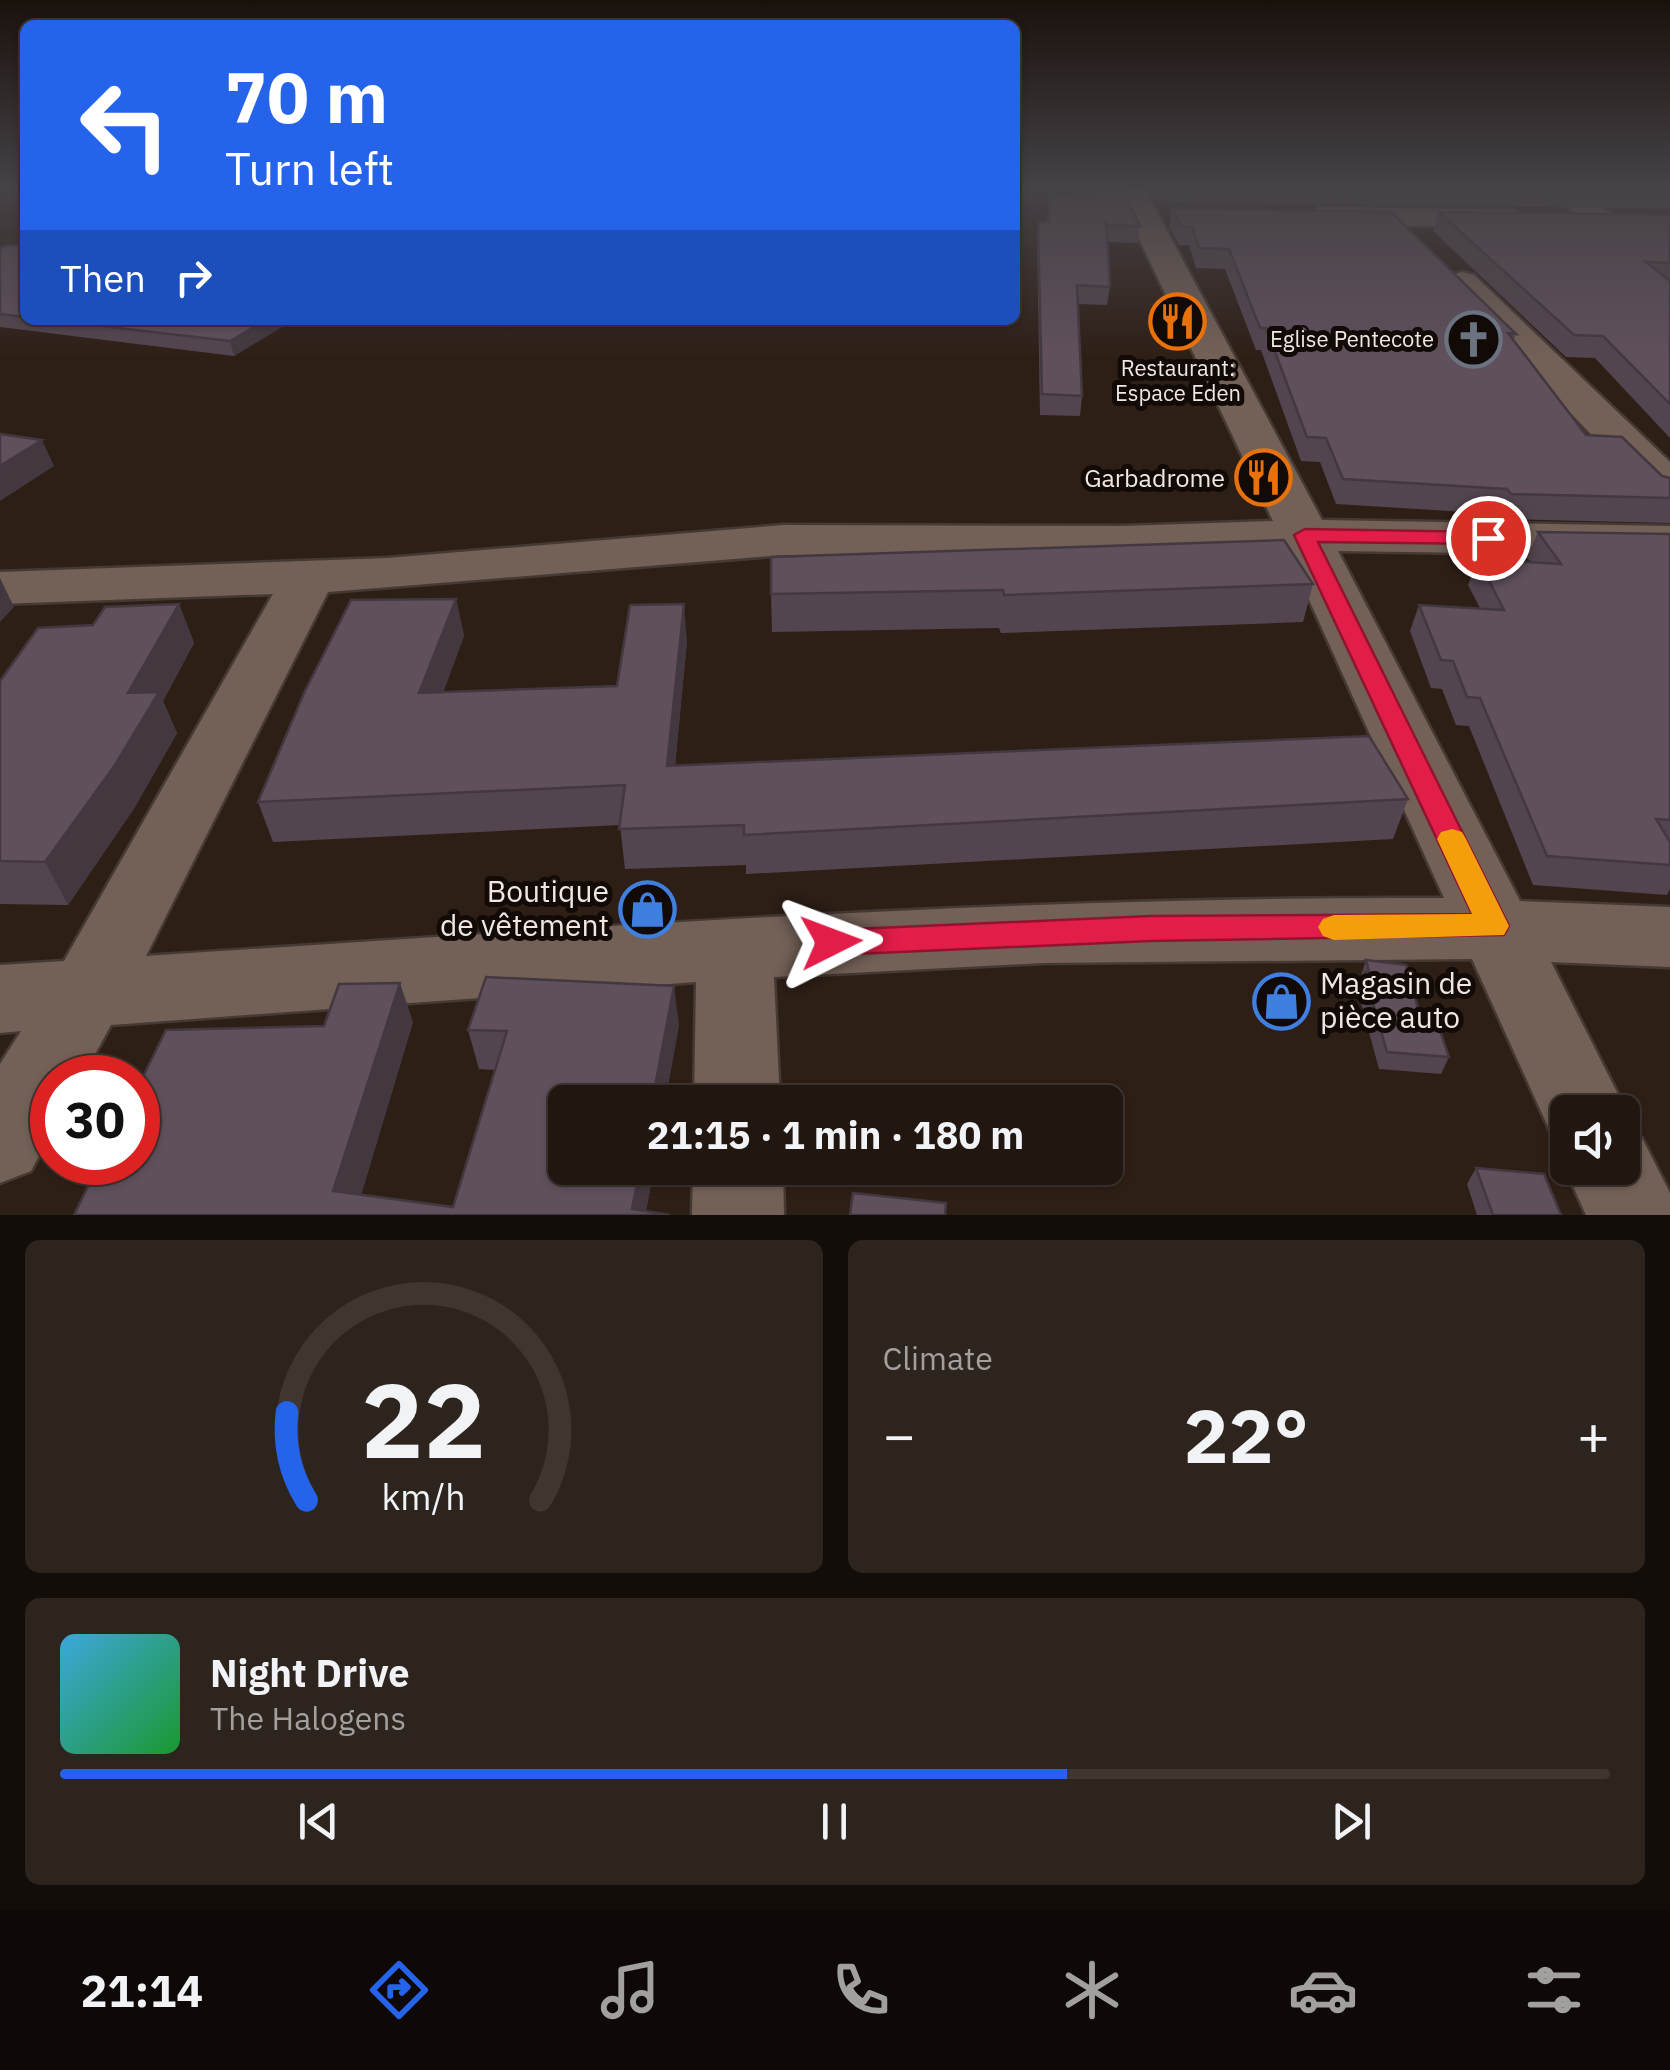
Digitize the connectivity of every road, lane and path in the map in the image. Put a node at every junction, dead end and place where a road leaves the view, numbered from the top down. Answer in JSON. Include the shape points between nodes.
{"nodes":[{"id":1,"x":1169,"y":245,"type":"edge"},
{"id":2,"x":1424,"y":245,"type":"edge"},
{"id":3,"x":1670,"y":488,"type":"edge"},
{"id":4,"x":1305,"y":535,"type":"junction"},
{"id":5,"x":1670,"y":540,"type":"edge"},
{"id":6,"x":308,"y":578,"type":"junction"},
{"id":7,"x":0,"y":588,"type":"edge"},
{"id":8,"x":1494,"y":926,"type":"junction"},
{"id":9,"x":1670,"y":937,"type":"edge"},
{"id":10,"x":735,"y":948,"type":"junction"},
{"id":11,"x":88,"y":994,"type":"junction"},
{"id":12,"x":0,"y":1000,"type":"edge"},
{"id":13,"x":737,"y":1085,"type":"edge"},
{"id":14,"x":1576,"y":1095,"type":"edge"},
{"id":15,"x":0,"y":1142,"type":"edge"},
{"id":16,"x":738,"y":1185,"type":"edge"},
{"id":17,"x":1618,"y":1185,"type":"edge"},
{"id":18,"x":738,"y":1215,"type":"edge"},
{"id":19,"x":1633,"y":1215,"type":"edge"}],
"edges":[{"from":1,"to":4,"type":"street"},
{"from":2,"to":3,"type":"street"},
{"from":4,"to":5,"type":"street"},
{"from":4,"to":6,"type":"street","via":[[784,540]]},
{"from":4,"to":8,"type":"street"},
{"from":6,"to":7,"type":"street"},
{"from":6,"to":11,"type":"street"},
{"from":8,"to":9,"type":"street"},
{"from":8,"to":10,"type":"street","via":[[1150,928]]},
{"from":8,"to":14,"type":"street"},
{"from":10,"to":11,"type":"street"},
{"from":10,"to":13,"type":"street"},
{"from":11,"to":12,"type":"street"},
{"from":11,"to":15,"type":"street"},
{"from":16,"to":18,"type":"street"},
{"from":17,"to":19,"type":"street"}]}
